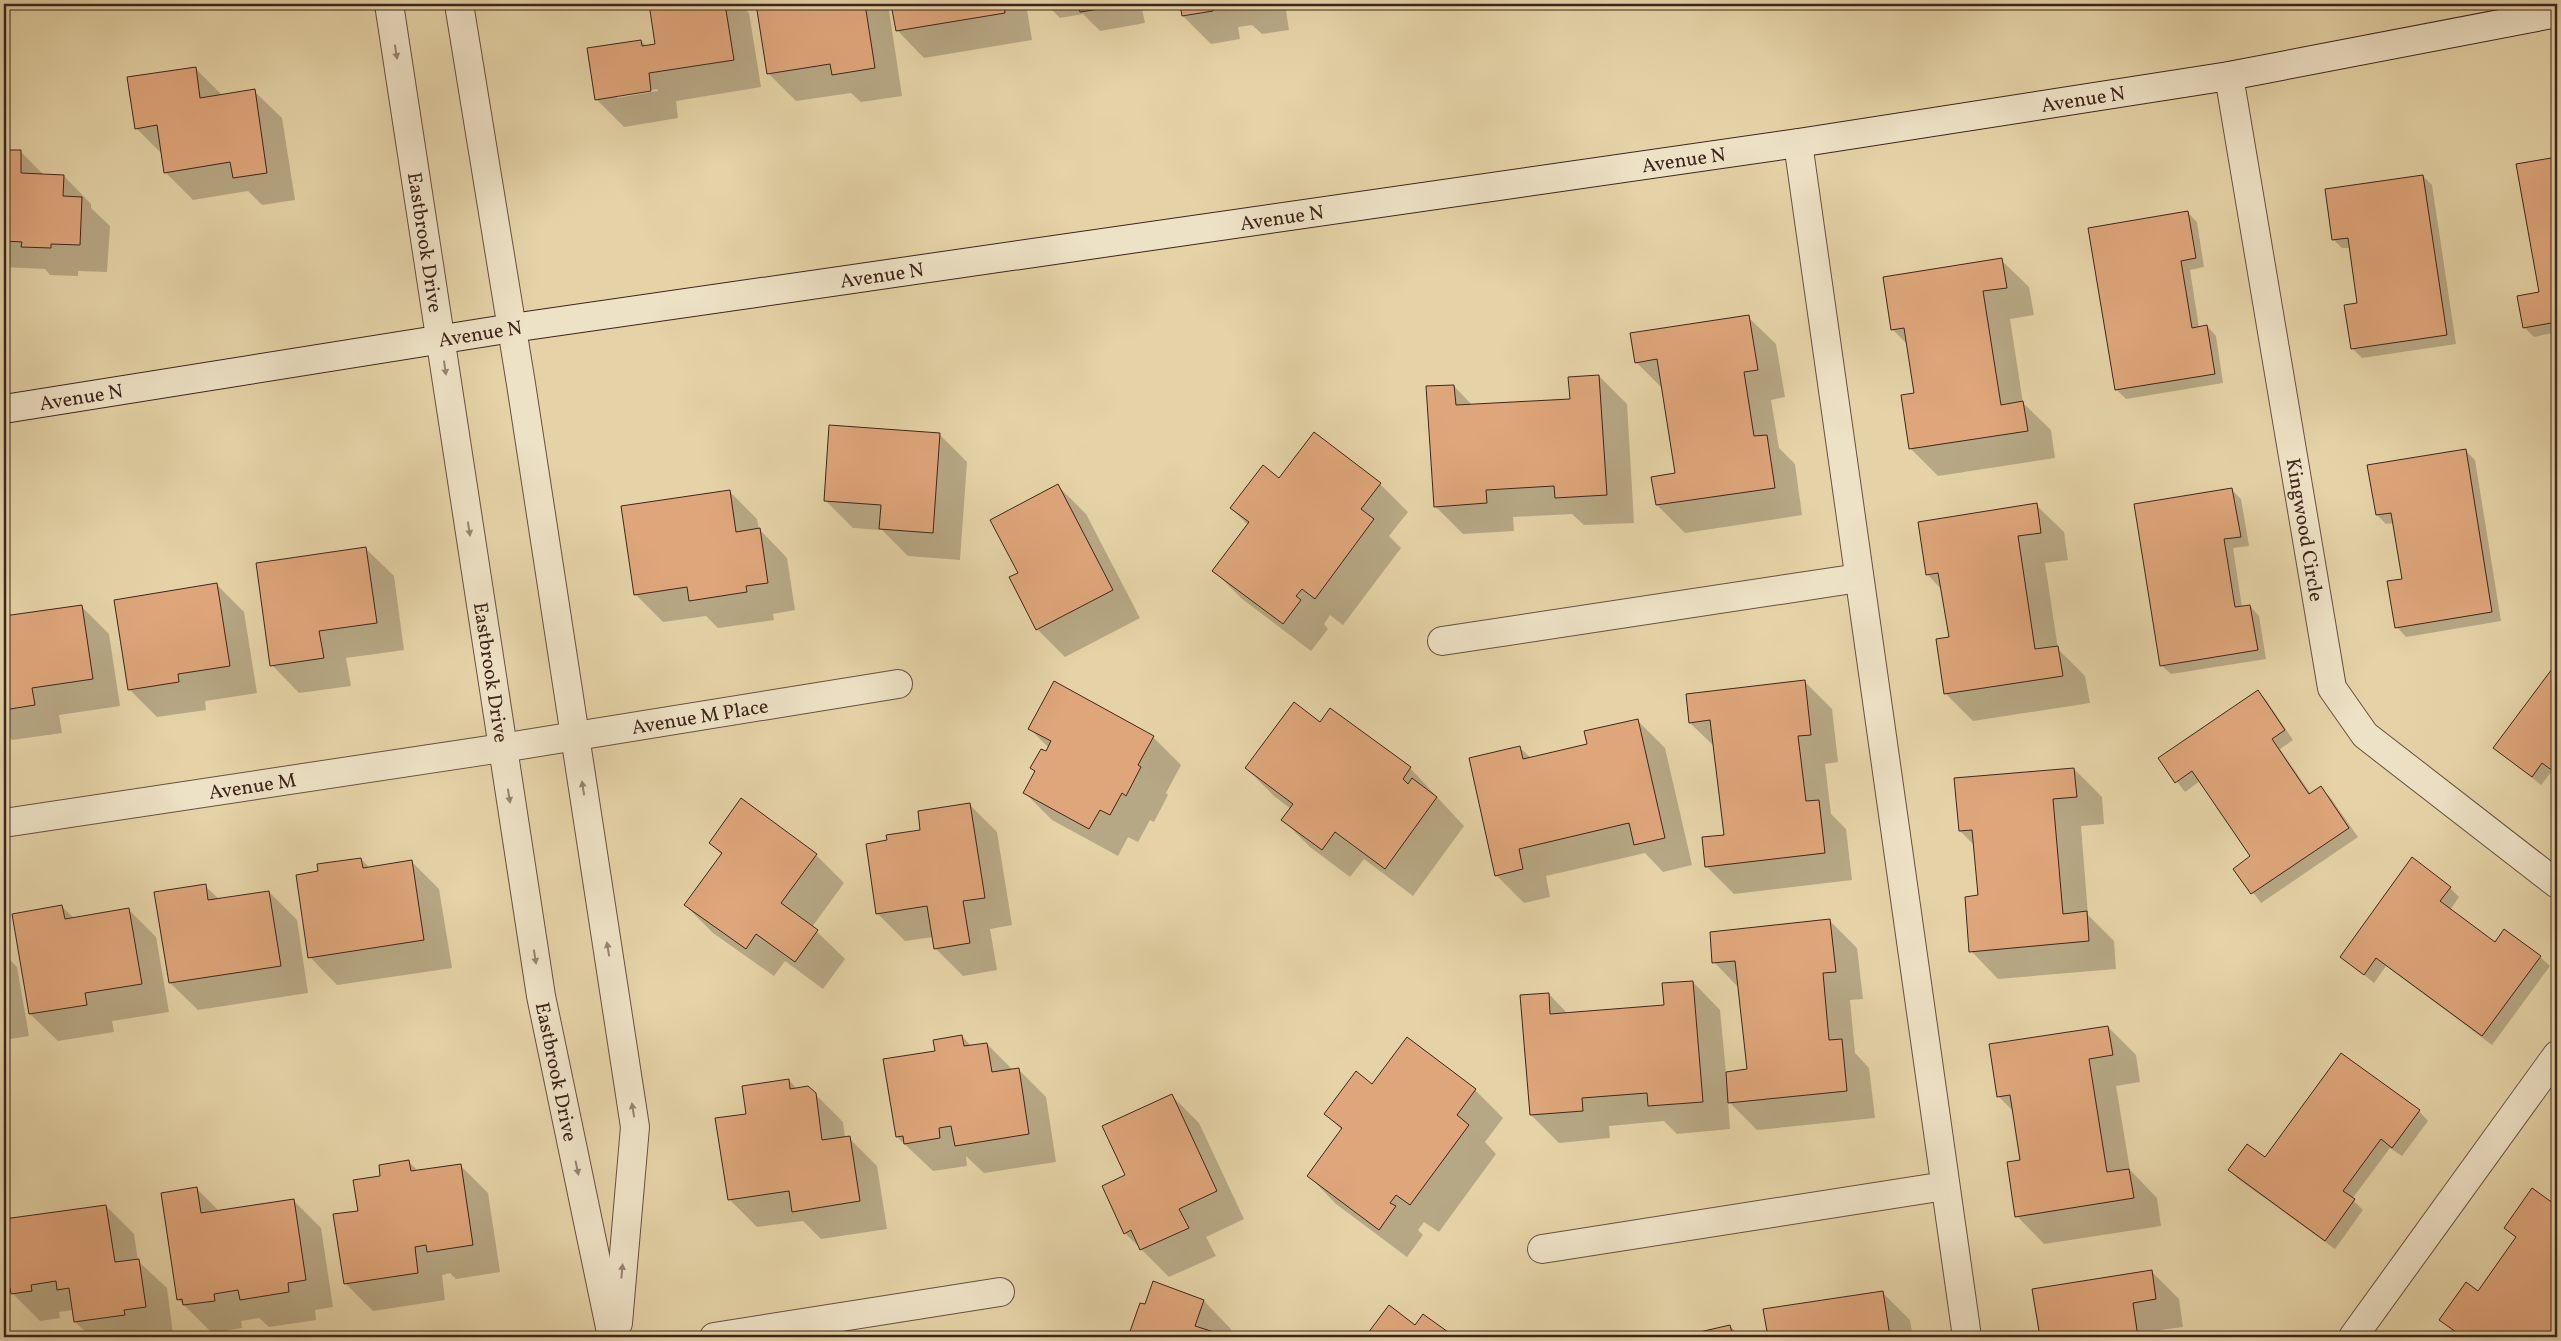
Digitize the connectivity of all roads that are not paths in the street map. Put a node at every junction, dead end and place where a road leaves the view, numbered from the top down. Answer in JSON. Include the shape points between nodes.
{"nodes":[{"id":1,"x":388,"y":4,"type":"edge"},
{"id":2,"x":459,"y":4,"type":"edge"},
{"id":3,"x":2557,"y":13,"type":"edge"},
{"id":4,"x":2229,"y":76,"type":"junction"},
{"id":5,"x":1798,"y":144,"type":"junction"},
{"id":6,"x":512,"y":328,"type":"junction"},
{"id":7,"x":440,"y":340,"type":"junction"},
{"id":8,"x":4,"y":409,"type":"edge"},
{"id":9,"x":1859,"y":578,"type":"junction"},
{"id":10,"x":1442,"y":641,"type":"dead end"},
{"id":11,"x":898,"y":684,"type":"dead end"},
{"id":12,"x":575,"y":736,"type":"junction"},
{"id":13,"x":502,"y":748,"type":"junction"},
{"id":14,"x":4,"y":823,"type":"edge"},
{"id":15,"x":2557,"y":884,"type":"edge"},
{"id":16,"x":2557,"y":1055,"type":"edge"},
{"id":17,"x":1945,"y":1186,"type":"junction"},
{"id":18,"x":1542,"y":1249,"type":"dead end"},
{"id":19,"x":1000,"y":1292,"type":"dead end"},
{"id":20,"x":612,"y":1337,"type":"edge"},
{"id":21,"x":616,"y":1337,"type":"edge"},
{"id":22,"x":714,"y":1337,"type":"edge"},
{"id":23,"x":1967,"y":1337,"type":"edge"},
{"id":24,"x":2353,"y":1337,"type":"edge"}],
"edges":[{"from":1,"to":7,"type":"street","name":"Eastbrook Drive","one_way":true},
{"from":2,"to":6,"type":"street"},
{"from":3,"to":4,"type":"street","name":"Avenue N"},
{"from":4,"to":5,"type":"street","name":"Avenue N"},
{"from":4,"to":15,"type":"street","name":"Kingwood Circle","via":[[2332,688],[2365,735]]},
{"from":5,"to":6,"type":"street","name":"Avenue N"},
{"from":5,"to":9,"type":"street"},
{"from":6,"to":7,"type":"street","name":"Avenue N"},
{"from":6,"to":12,"type":"street"},
{"from":7,"to":8,"type":"street","name":"Avenue N"},
{"from":7,"to":13,"type":"street","name":"Eastbrook Drive","one_way":true},
{"from":9,"to":10,"type":"street"},
{"from":9,"to":17,"type":"street"},
{"from":11,"to":12,"type":"street","name":"Avenue M Place"},
{"from":12,"to":13,"type":"street","name":"Avenue M Place"},
{"from":21,"to":12,"type":"street","one_way":true,"via":[[636,1127]]},
{"from":13,"to":14,"type":"street","name":"Avenue M"},
{"from":13,"to":20,"type":"street","name":"Eastbrook Drive","one_way":true,"via":[[541,996]]},
{"from":16,"to":24,"type":"street"},
{"from":17,"to":18,"type":"street"},
{"from":17,"to":23,"type":"street"},
{"from":19,"to":22,"type":"street"}]}
